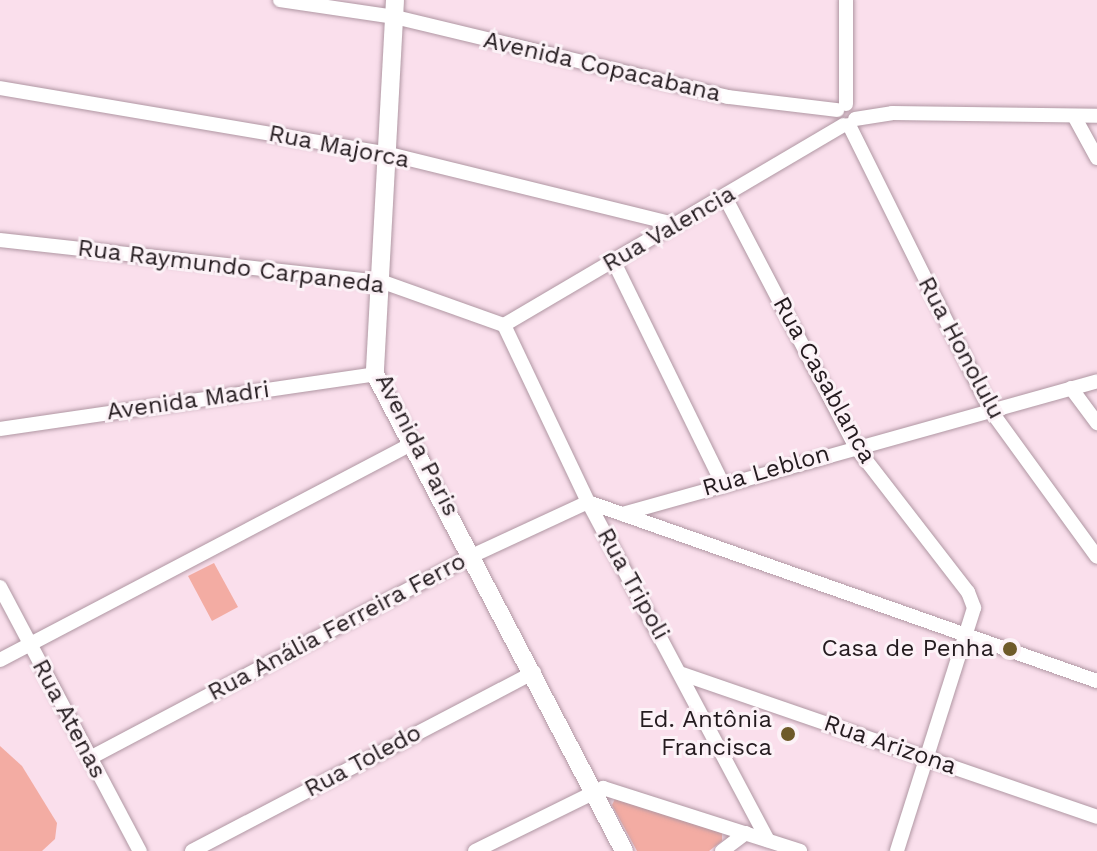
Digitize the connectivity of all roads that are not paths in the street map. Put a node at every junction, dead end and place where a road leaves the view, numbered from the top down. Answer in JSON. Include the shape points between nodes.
{"nodes":[{"id":1,"x":280,"y":0,"type":"edge"},
{"id":2,"x":846,"y":0,"type":"edge"},
{"id":3,"x":395,"y":9,"type":"edge"},
{"id":4,"x":0,"y":88,"type":"edge"},
{"id":5,"x":1074,"y":116,"type":"junction"},
{"id":6,"x":1097,"y":116,"type":"edge"},
{"id":7,"x":844,"y":118,"type":"junction"},
{"id":8,"x":389,"y":154,"type":"junction"},
{"id":9,"x":1097,"y":158,"type":"edge"},
{"id":10,"x":725,"y":197,"type":"junction"},
{"id":11,"x":674,"y":224,"type":"junction"},
{"id":12,"x":0,"y":240,"type":"edge"},
{"id":13,"x":614,"y":262,"type":"junction"},
{"id":14,"x":383,"y":282,"type":"junction"},
{"id":15,"x":504,"y":325,"type":"junction"},
{"id":16,"x":375,"y":374,"type":"junction"},
{"id":17,"x":1097,"y":381,"type":"edge"},
{"id":18,"x":1071,"y":388,"type":"junction"},
{"id":19,"x":991,"y":411,"type":"junction"},
{"id":20,"x":1097,"y":423,"type":"edge"},
{"id":21,"x":0,"y":429,"type":"edge"},
{"id":22,"x":413,"y":443,"type":"junction"},
{"id":23,"x":855,"y":446,"type":"junction"},
{"id":24,"x":722,"y":482,"type":"junction"},
{"id":25,"x":588,"y":502,"type":"junction"},
{"id":26,"x":622,"y":514,"type":"junction"},
{"id":27,"x":474,"y":555,"type":"junction"},
{"id":28,"x":1097,"y":557,"type":"edge"},
{"id":29,"x":0,"y":587,"type":"edge"},
{"id":30,"x":968,"y":637,"type":"junction"},
{"id":31,"x":30,"y":646,"type":"junction"},
{"id":32,"x":0,"y":660,"type":"edge"},
{"id":33,"x":534,"y":672,"type":"junction"},
{"id":34,"x":682,"y":674,"type":"junction"},
{"id":35,"x":1097,"y":681,"type":"edge"},
{"id":36,"x":925,"y":756,"type":"junction"},
{"id":37,"x":90,"y":758,"type":"junction"},
{"id":38,"x":593,"y":789,"type":"junction"},
{"id":39,"x":1097,"y":817,"type":"edge"},
{"id":40,"x":746,"y":833,"type":"junction"},
{"id":41,"x":768,"y":840,"type":"junction"},
{"id":42,"x":140,"y":851,"type":"edge"},
{"id":43,"x":192,"y":851,"type":"edge"},
{"id":44,"x":475,"y":851,"type":"edge"},
{"id":45,"x":624,"y":851,"type":"edge"},
{"id":46,"x":722,"y":851,"type":"edge"},
{"id":47,"x":800,"y":851,"type":"edge"},
{"id":48,"x":897,"y":851,"type":"edge"}],
"edges":[{"from":1,"to":3,"type":"street","name":"Avenida Copacabana"},
{"from":2,"to":7,"type":"street"},
{"from":3,"to":7,"type":"street","name":"Avenida Copacabana","via":[[728,97]]},
{"from":3,"to":8,"type":"street","name":"Avenida Paris"},
{"from":4,"to":8,"type":"street","name":"Rua Majorca"},
{"from":5,"to":6,"type":"street","name":"Avenida Copacabana"},
{"from":5,"to":7,"type":"street","name":"Avenida Copacabana"},
{"from":5,"to":9,"type":"street"},
{"from":7,"to":10,"type":"street","name":"Rua Valencia"},
{"from":7,"to":19,"type":"street","name":"Rua Honolulu"},
{"from":8,"to":11,"type":"street","name":"Rua Majorca"},
{"from":8,"to":14,"type":"street","name":"Avenida Paris"},
{"from":10,"to":11,"type":"street","name":"Rua Valencia"},
{"from":10,"to":23,"type":"street","name":"Rua Casablanca"},
{"from":11,"to":13,"type":"street","name":"Rua Valencia"},
{"from":12,"to":14,"type":"street","name":"Rua Raymundo Carpaneda"},
{"from":13,"to":15,"type":"street","name":"Rua Valencia"},
{"from":13,"to":24,"type":"street"},
{"from":14,"to":15,"type":"street","name":"Rua Raymundo Carpaneda"},
{"from":14,"to":16,"type":"street","name":"Avenida Paris"},
{"from":15,"to":25,"type":"street","name":"Rua Tripoli"},
{"from":16,"to":21,"type":"street","name":"Avenida Madri"},
{"from":16,"to":22,"type":"street","name":"Avenida Paris"},
{"from":17,"to":18,"type":"street","name":"Rua Leblon"},
{"from":18,"to":19,"type":"street","name":"Rua Leblon"},
{"from":18,"to":20,"type":"street"},
{"from":19,"to":23,"type":"street","name":"Rua Leblon"},
{"from":19,"to":28,"type":"street","name":"Rua Honolulu"},
{"from":22,"to":27,"type":"street","name":"Avenida Paris"},
{"from":22,"to":31,"type":"street"},
{"from":23,"to":24,"type":"street","name":"Rua Leblon"},
{"from":23,"to":30,"type":"street","name":"Rua Casablanca","via":[[968,592],[974,608]]},
{"from":24,"to":26,"type":"street","name":"Rua Leblon"},
{"from":25,"to":26,"type":"street"},
{"from":25,"to":27,"type":"street","name":"Rua Anália Ferreira Ferro"},
{"from":25,"to":34,"type":"street","name":"Rua Tripoli"},
{"from":26,"to":30,"type":"street"},
{"from":27,"to":33,"type":"street","name":"Avenida Paris"},
{"from":27,"to":37,"type":"street","name":"Rua Anália Ferreira Ferro"},
{"from":29,"to":31,"type":"street","name":"Rua Atenas"},
{"from":30,"to":35,"type":"street"},
{"from":30,"to":36,"type":"street","name":"Rua Casablanca"},
{"from":31,"to":32,"type":"street"},
{"from":31,"to":37,"type":"street","name":"Rua Atenas"},
{"from":33,"to":38,"type":"street","name":"Avenida Paris"},
{"from":33,"to":43,"type":"street","name":"Rua Toledo"},
{"from":34,"to":36,"type":"street","name":"Rua Arizona"},
{"from":34,"to":41,"type":"street","name":"Rua Tripoli"},
{"from":36,"to":39,"type":"street","name":"Rua Arizona"},
{"from":36,"to":48,"type":"street","name":"Rua Casablanca"},
{"from":37,"to":42,"type":"street","name":"Rua Atenas"},
{"from":38,"to":40,"type":"street","via":[[612,789]]},
{"from":38,"to":44,"type":"street"},
{"from":38,"to":45,"type":"street","name":"Avenida Paris"},
{"from":40,"to":41,"type":"street"},
{"from":40,"to":46,"type":"street"},
{"from":41,"to":47,"type":"street"}]}
